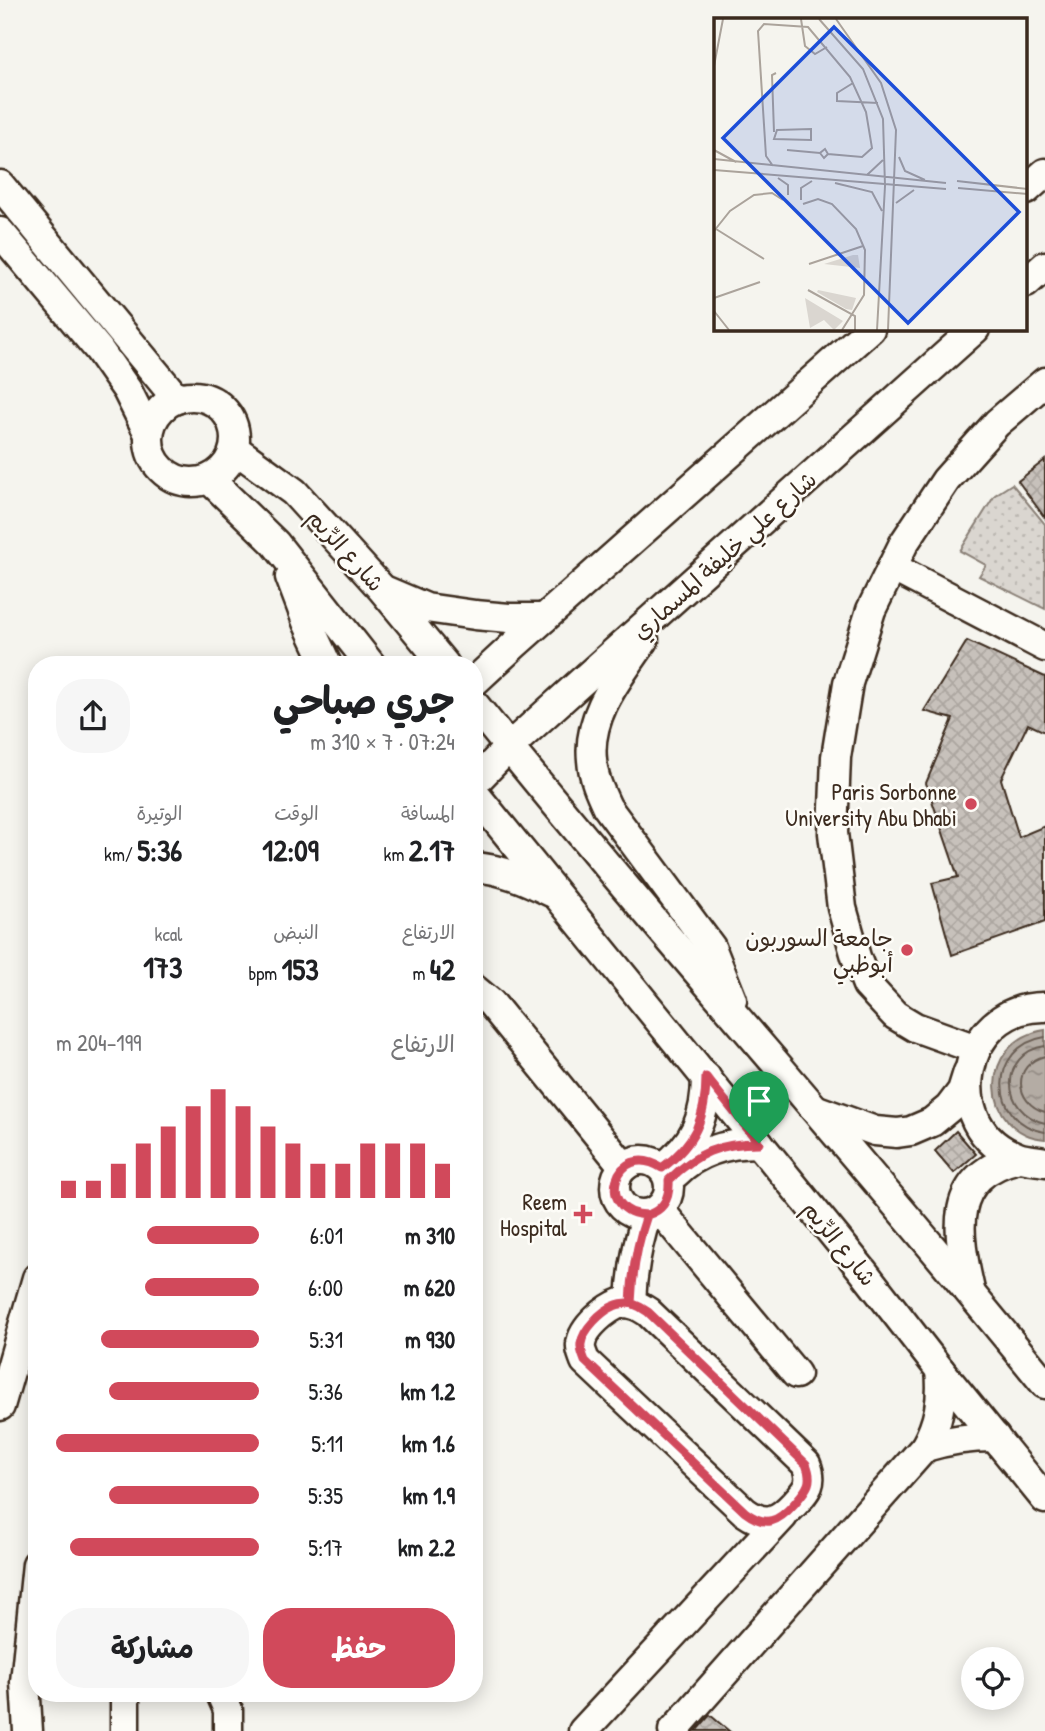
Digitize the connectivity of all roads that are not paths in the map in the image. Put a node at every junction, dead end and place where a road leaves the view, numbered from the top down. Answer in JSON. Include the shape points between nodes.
{"nodes":[{"id":1,"x":1045,"y":173,"type":"edge"},
{"id":2,"x":0,"y":185,"type":"edge"},
{"id":3,"x":1028,"y":188,"type":"edge"},
{"id":4,"x":0,"y":232,"type":"edge"},
{"id":5,"x":1045,"y":266,"type":"edge"},
{"id":6,"x":1028,"y":281,"type":"edge"},
{"id":7,"x":868,"y":331,"type":"edge"},
{"id":8,"x":973,"y":331,"type":"edge"},
{"id":9,"x":1045,"y":382,"type":"edge"},
{"id":10,"x":177,"y":399,"type":"junction"},
{"id":11,"x":149,"y":434,"type":"junction"},
{"id":12,"x":234,"y":449,"type":"junction"},
{"id":13,"x":209,"y":479,"type":"junction"},
{"id":14,"x":275,"y":543,"type":"junction"},
{"id":15,"x":892,"y":567,"type":"junction"},
{"id":16,"x":382,"y":589,"type":"junction"},
{"id":17,"x":666,"y":607,"type":"junction"},
{"id":18,"x":544,"y":618,"type":"junction"},
{"id":19,"x":1045,"y":647,"type":"edge"},
{"id":20,"x":323,"y":656,"type":"edge"},
{"id":21,"x":364,"y":656,"type":"edge"},
{"id":22,"x":438,"y":656,"type":"edge"},
{"id":23,"x":483,"y":674,"type":"edge"},
{"id":24,"x":483,"y":715,"type":"edge"},
{"id":25,"x":509,"y":747,"type":"junction"},
{"id":26,"x":483,"y":774,"type":"edge"},
{"id":27,"x":483,"y":804,"type":"edge"},
{"id":28,"x":483,"y":868,"type":"edge"},
{"id":29,"x":559,"y":897,"type":"junction"},
{"id":30,"x":483,"y":996,"type":"edge"},
{"id":31,"x":1045,"y":1007,"type":"edge"},
{"id":32,"x":743,"y":1025,"type":"junction"},
{"id":33,"x":972,"y":1059,"type":"junction"},
{"id":34,"x":706,"y":1077,"type":"junction"},
{"id":35,"x":815,"y":1110,"type":"junction"},
{"id":36,"x":759,"y":1143,"type":"junction"},
{"id":37,"x":1032,"y":1160,"type":"edge"},
{"id":38,"x":624,"y":1167,"type":"junction"},
{"id":39,"x":665,"y":1174,"type":"junction"},
{"id":40,"x":653,"y":1212,"type":"junction"},
{"id":41,"x":971,"y":1293,"type":"junction"},
{"id":42,"x":631,"y":1303,"type":"junction"},
{"id":43,"x":28,"y":1309,"type":"edge"},
{"id":44,"x":940,"y":1370,"type":"junction"},
{"id":45,"x":796,"y":1374,"type":"dead end"},
{"id":46,"x":1045,"y":1384,"type":"edge"},
{"id":47,"x":0,"y":1406,"type":"edge"},
{"id":48,"x":995,"y":1437,"type":"junction"},
{"id":49,"x":925,"y":1447,"type":"junction"},
{"id":50,"x":1045,"y":1499,"type":"edge"},
{"id":51,"x":783,"y":1516,"type":"junction"},
{"id":52,"x":28,"y":1652,"type":"edge"},
{"id":53,"x":125,"y":1702,"type":"edge"},
{"id":54,"x":226,"y":1702,"type":"edge"},
{"id":55,"x":28,"y":1731,"type":"edge"},
{"id":56,"x":125,"y":1731,"type":"edge"},
{"id":57,"x":228,"y":1731,"type":"edge"},
{"id":58,"x":583,"y":1731,"type":"edge"},
{"id":59,"x":673,"y":1731,"type":"edge"}],
"edges":[{"from":1,"to":3,"type":"street"},
{"from":2,"to":10,"type":"street"},
{"from":4,"to":11,"type":"street","via":[[107,359]]},
{"from":5,"to":6,"type":"street"},
{"from":7,"to":18,"type":"street"},
{"from":8,"to":17,"type":"street","name":"شارع علي خليفة المسماري"},
{"from":9,"to":15,"type":"street","via":[[996,423],[946,480]]},
{"from":10,"to":11,"type":"street","via":[[155,416]]},
{"from":10,"to":12,"type":"street","via":[[192,396],[221,407],[231,419]]},
{"from":11,"to":13,"type":"street","via":[[150,449],[166,474],[180,481]]},
{"from":12,"to":13,"type":"street","via":[[229,462]]},
{"from":12,"to":16,"type":"street","name":"شارع الرِّيم","via":[[294,492]]},
{"from":13,"to":14,"type":"street"},
{"from":14,"to":20,"type":"street"},
{"from":14,"to":21,"type":"street"},
{"from":15,"to":19,"type":"street"},
{"from":15,"to":33,"type":"street","via":[[871,610],[848,683],[836,757],[833,833],[842,908],[867,985],[895,1015]]},
{"from":16,"to":18,"type":"street","via":[[426,608]]},
{"from":16,"to":22,"type":"street","name":"شارع الرِّيم"},
{"from":17,"to":25,"type":"street","name":"شارع علي خليفة المسماري"},
{"from":17,"to":32,"type":"street","via":[[603,701],[593,730],[592,759],[607,807],[711,947]]},
{"from":18,"to":23,"type":"street"},
{"from":24,"to":25,"type":"street"},
{"from":25,"to":26,"type":"street","name":"شارع علي خليفة المسماري"},
{"from":25,"to":32,"type":"street"},
{"from":27,"to":29,"type":"street","name":"شارع الرِّيم"},
{"from":28,"to":29,"type":"street","via":[[523,878]]},
{"from":29,"to":34,"type":"street","name":"شارع الرِّيم"},
{"from":30,"to":38,"type":"street"},
{"from":31,"to":33,"type":"street","via":[[1017,1011],[1000,1020],[986,1033]]},
{"from":32,"to":35,"type":"street"},
{"from":33,"to":35,"type":"street","via":[[962,1091],[949,1108],[911,1131],[875,1131]]},
{"from":33,"to":37,"type":"street","via":[[967,1087],[977,1123],[1003,1150]]},
{"from":34,"to":36,"type":"street","name":"شارع الرِّيم"},
{"from":34,"to":39,"type":"street","via":[[702,1118]]},
{"from":35,"to":41,"type":"street"},
{"from":36,"to":39,"type":"street","via":[[723,1146]]},
{"from":36,"to":44,"type":"street","name":"شارع الرِّيم"},
{"from":37,"to":41,"type":"street","via":[[1002,1162],[973,1185],[964,1202],[959,1228]]},
{"from":38,"to":39,"type":"street","via":[[643,1160],[653,1162]]},
{"from":38,"to":40,"type":"street","via":[[615,1184],[620,1203],[636,1214]]},
{"from":39,"to":40,"type":"street","via":[[670,1191]]},
{"from":40,"to":42,"type":"street","via":[[638,1244]]},
{"from":40,"to":45,"type":"street"},
{"from":41,"to":46,"type":"street"},
{"from":42,"to":51,"type":"street","via":[[648,1312],[806,1464],[807,1488]]},
{"from":42,"to":51,"type":"street","via":[[612,1307],[589,1328],[581,1343],[585,1361],[745,1512],[763,1521]]},
{"from":43,"to":47,"type":"street"},
{"from":44,"to":48,"type":"street","name":"شارع الرِّيم"},
{"from":44,"to":49,"type":"street","via":[[940,1410]]},
{"from":48,"to":49,"type":"street","via":[[969,1437]]},
{"from":48,"to":50,"type":"street","name":"شارع الرِّيم"},
{"from":49,"to":59,"type":"street"},
{"from":51,"to":58,"type":"street"},
{"from":52,"to":55,"type":"street"},
{"from":53,"to":56,"type":"street"},
{"from":54,"to":57,"type":"street"}]}
